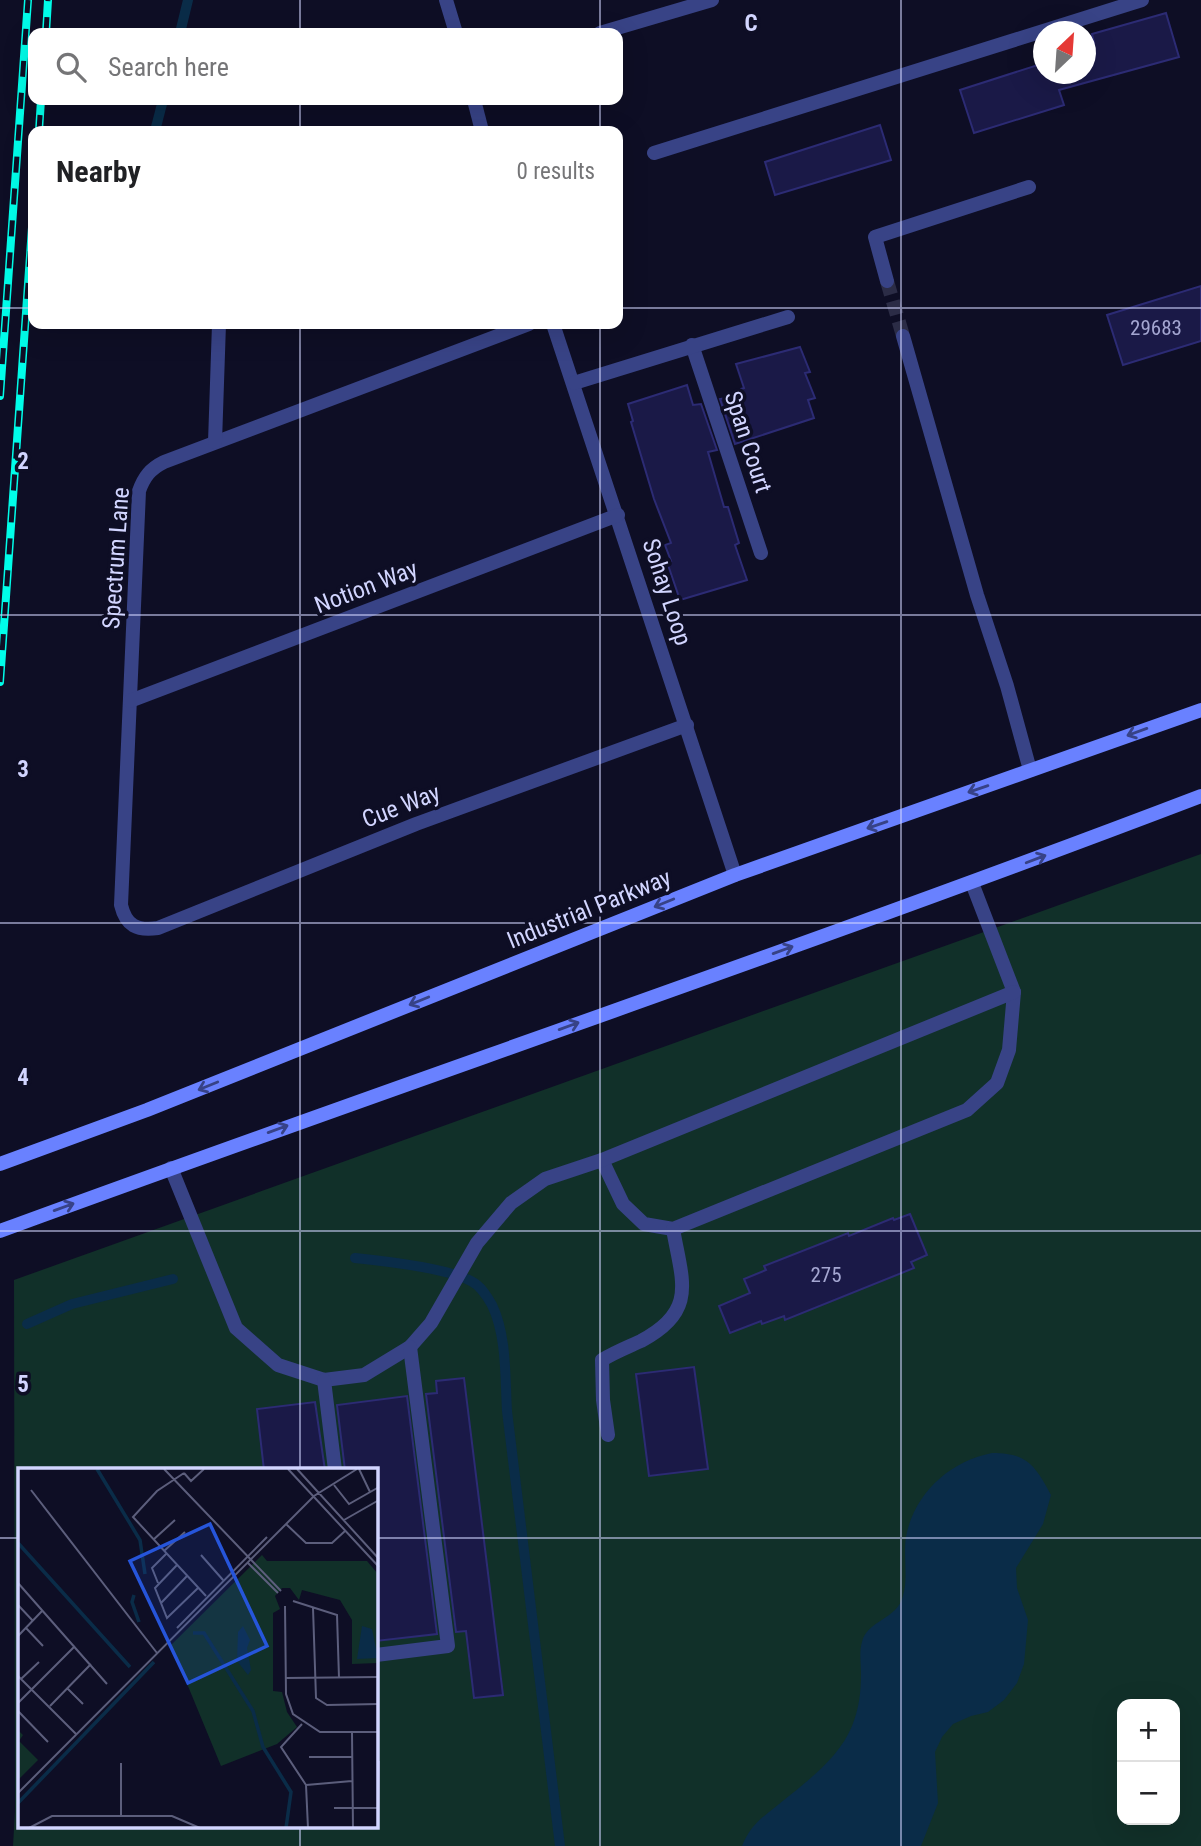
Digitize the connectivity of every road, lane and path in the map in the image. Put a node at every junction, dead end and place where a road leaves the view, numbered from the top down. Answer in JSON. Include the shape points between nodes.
{"nodes":[{"id":1,"x":446,"y":0,"type":"edge"},
{"id":2,"x":712,"y":0,"type":"edge"},
{"id":3,"x":1142,"y":0,"type":"edge"},
{"id":4,"x":689,"y":3,"type":"edge"},
{"id":5,"x":454,"y":28,"type":"edge"},
{"id":6,"x":615,"y":28,"type":"edge"},
{"id":7,"x":475,"y":105,"type":"edge"},
{"id":8,"x":478,"y":126,"type":"edge"},
{"id":9,"x":653,"y":153,"type":"dead end"},
{"id":10,"x":1030,"y":187,"type":"dead end"},
{"id":11,"x":887,"y":281,"type":"tunnel mouth"},
{"id":12,"x":788,"y":317,"type":"dead end"},
{"id":13,"x":219,"y":329,"type":"edge"},
{"id":14,"x":516,"y":329,"type":"edge"},
{"id":15,"x":555,"y":329,"type":"edge"},
{"id":16,"x":903,"y":336,"type":"tunnel mouth"},
{"id":17,"x":692,"y":345,"type":"junction"},
{"id":18,"x":575,"y":383,"type":"junction"},
{"id":19,"x":215,"y":443,"type":"junction"},
{"id":20,"x":618,"y":515,"type":"junction"},
{"id":21,"x":761,"y":553,"type":"dead end"},
{"id":22,"x":130,"y":701,"type":"junction"},
{"id":23,"x":1201,"y":709,"type":"edge"},
{"id":24,"x":687,"y":725,"type":"junction"},
{"id":25,"x":1030,"y":771,"type":"junction"},
{"id":26,"x":1201,"y":796,"type":"edge"},
{"id":27,"x":736,"y":875,"type":"junction"},
{"id":28,"x":972,"y":883,"type":"junction"},
{"id":29,"x":134,"y":926,"type":"joint"},
{"id":30,"x":1014,"y":992,"type":"junction"},
{"id":31,"x":602,"y":1160,"type":"junction"},
{"id":32,"x":0,"y":1164,"type":"edge"},
{"id":33,"x":171,"y":1168,"type":"junction"},
{"id":34,"x":673,"y":1229,"type":"junction"},
{"id":35,"x":0,"y":1231,"type":"edge"},
{"id":36,"x":410,"y":1347,"type":"junction"},
{"id":37,"x":324,"y":1380,"type":"junction"},
{"id":38,"x":608,"y":1435,"type":"dead end"},
{"id":39,"x":335,"y":1468,"type":"edge"},
{"id":40,"x":378,"y":1655,"type":"edge"}],
"edges":[{"from":1,"to":5,"type":"street"},
{"from":2,"to":4,"type":"street"},
{"from":3,"to":9,"type":"street"},
{"from":4,"to":6,"type":"street"},
{"from":7,"to":8,"type":"street"},
{"from":10,"to":11,"type":"street","via":[[875,237]]},
{"from":12,"to":17,"type":"street"},
{"from":13,"to":19,"type":"street"},
{"from":14,"to":19,"type":"street","name":"Spectrum Lane"},
{"from":15,"to":18,"type":"street","name":"Sohay Loop"},
{"from":16,"to":25,"type":"street"},
{"from":17,"to":18,"type":"street"},
{"from":17,"to":21,"type":"street","name":"Span Court"},
{"from":18,"to":20,"type":"street","name":"Sohay Loop"},
{"from":19,"to":22,"type":"street","name":"Spectrum Lane","via":[[152,469],[139,491]]},
{"from":20,"to":22,"type":"street","name":"Notion Way"},
{"from":20,"to":24,"type":"street","name":"Sohay Loop"},
{"from":22,"to":29,"type":"street","name":"Spectrum Lane","via":[[121,905],[124,917]]},
{"from":23,"to":25,"type":"main road","name":"Industrial Parkway","one_way":true},
{"from":24,"to":27,"type":"street","name":"Sohay Loop"},
{"from":24,"to":29,"type":"street","name":"Cue Way","via":[[416,824],[158,928]]},
{"from":25,"to":27,"type":"main road","name":"Industrial Parkway","one_way":true},
{"from":28,"to":26,"type":"main road","one_way":true},
{"from":27,"to":32,"type":"main road","name":"Industrial Parkway","one_way":true,"via":[[160,1105]]},
{"from":28,"to":30,"type":"street"},
{"from":33,"to":28,"type":"main road","one_way":true},
{"from":30,"to":31,"type":"street"},
{"from":30,"to":34,"type":"street","via":[[1009,1051],[997,1083],[968,1110]]},
{"from":31,"to":34,"type":"street","via":[[623,1205],[644,1224]]},
{"from":31,"to":36,"type":"street","via":[[545,1179],[511,1203],[477,1243],[431,1323]]},
{"from":35,"to":33,"type":"main road","one_way":true},
{"from":33,"to":37,"type":"street","via":[[236,1328],[278,1365]]},
{"from":34,"to":38,"type":"street","via":[[683,1286],[677,1314],[662,1329],[602,1360]]},
{"from":36,"to":37,"type":"street","via":[[364,1375]]},
{"from":36,"to":40,"type":"street","via":[[448,1646]]},
{"from":37,"to":39,"type":"street"}]}
